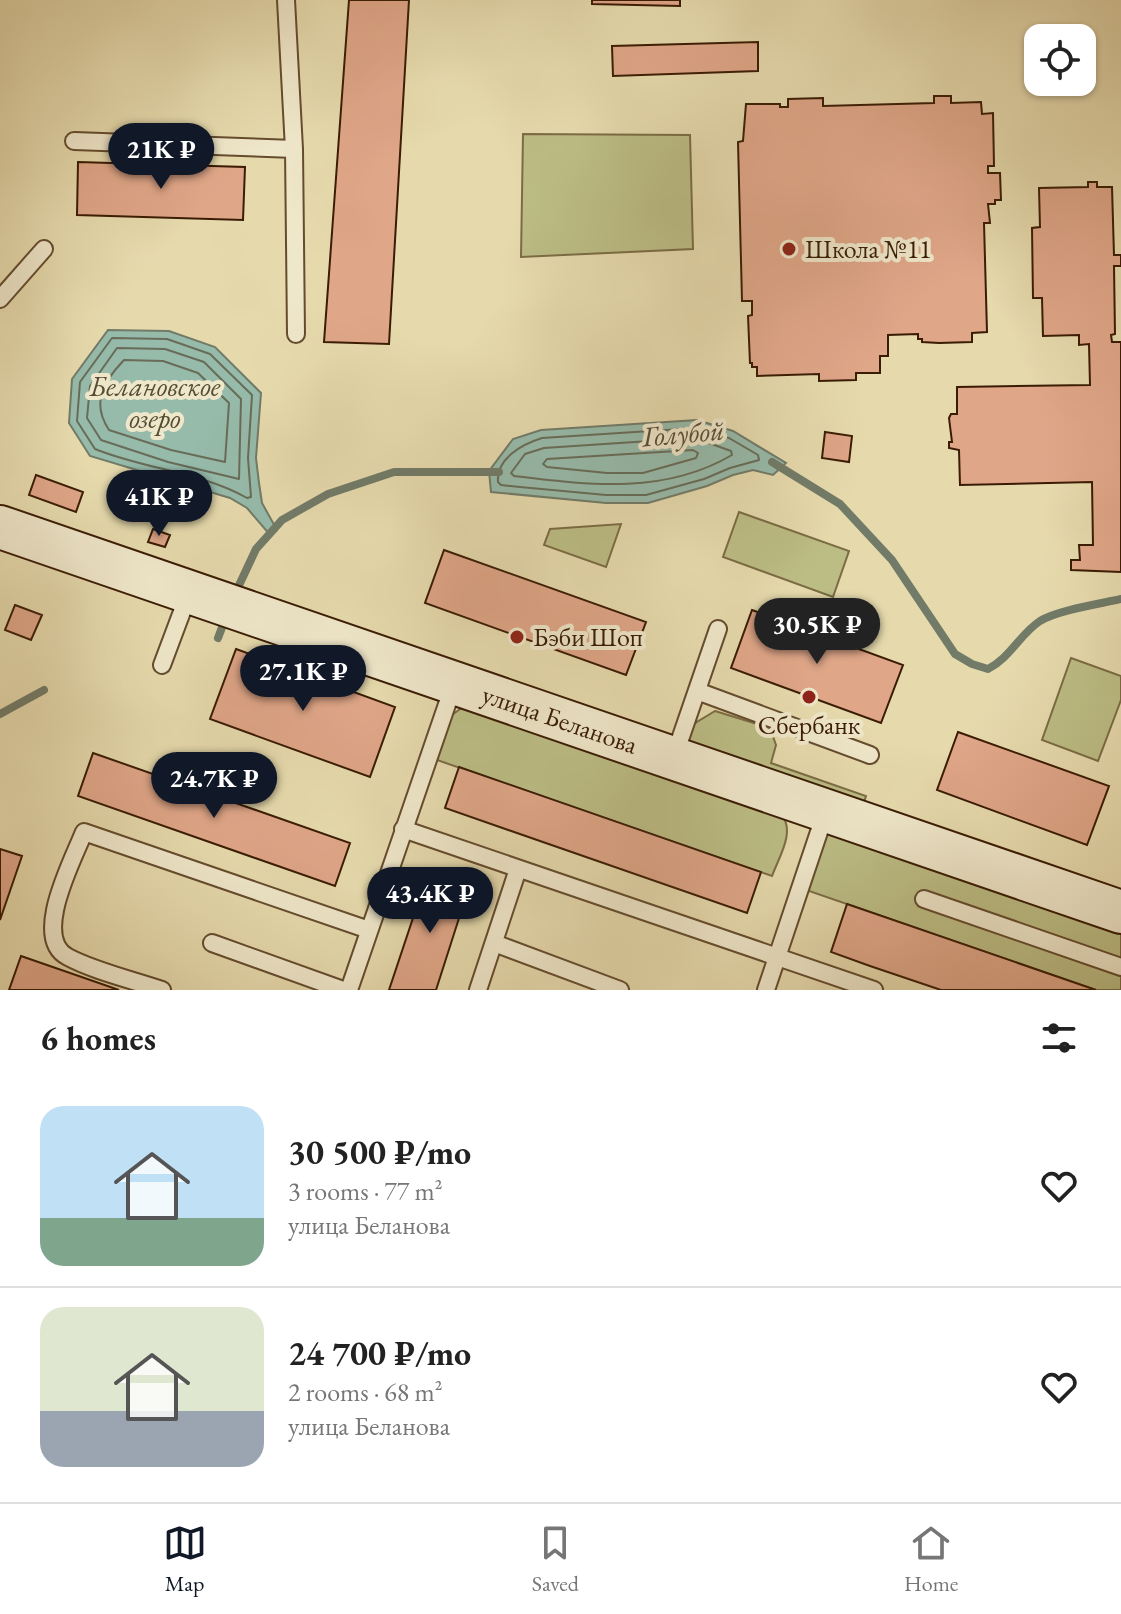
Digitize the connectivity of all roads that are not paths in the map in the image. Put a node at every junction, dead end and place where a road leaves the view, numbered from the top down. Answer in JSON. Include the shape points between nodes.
{"nodes":[{"id":1,"x":286,"y":0,"type":"edge"},
{"id":2,"x":74,"y":141,"type":"dead end"},
{"id":3,"x":294,"y":149,"type":"junction"},
{"id":4,"x":44,"y":249,"type":"dead end"},
{"id":5,"x":0,"y":299,"type":"edge"},
{"id":6,"x":296,"y":334,"type":"dead end"},
{"id":7,"x":0,"y":527,"type":"edge"},
{"id":8,"x":195,"y":595,"type":"junction"},
{"id":9,"x":718,"y":629,"type":"dead end"},
{"id":10,"x":162,"y":665,"type":"dead end"},
{"id":11,"x":454,"y":684,"type":"junction"},
{"id":12,"x":697,"y":691,"type":"junction"},
{"id":13,"x":870,"y":755,"type":"dead end"},
{"id":14,"x":674,"y":759,"type":"junction"},
{"id":15,"x":826,"y":811,"type":"junction"},
{"id":16,"x":403,"y":829,"type":"junction"},
{"id":17,"x":518,"y":869,"type":"junction"},
{"id":18,"x":924,"y":899,"type":"dead end"},
{"id":19,"x":1121,"y":912,"type":"edge"},
{"id":20,"x":369,"y":930,"type":"junction"},
{"id":21,"x":212,"y":943,"type":"dead end"},
{"id":22,"x":494,"y":943,"type":"junction"},
{"id":23,"x":777,"y":957,"type":"junction"},
{"id":24,"x":1121,"y":967,"type":"edge"},
{"id":25,"x":162,"y":990,"type":"edge"},
{"id":26,"x":346,"y":990,"type":"edge"},
{"id":27,"x":478,"y":990,"type":"edge"},
{"id":28,"x":620,"y":990,"type":"edge"},
{"id":29,"x":766,"y":990,"type":"edge"},
{"id":30,"x":874,"y":990,"type":"edge"}],
"edges":[{"from":1,"to":3,"type":"lane"},
{"from":2,"to":3,"type":"lane"},
{"from":3,"to":6,"type":"lane"},
{"from":4,"to":5,"type":"lane"},
{"from":7,"to":8,"type":"street","name":"улица Беланова"},
{"from":8,"to":10,"type":"lane"},
{"from":8,"to":11,"type":"street","name":"улица Беланова"},
{"from":9,"to":12,"type":"lane"},
{"from":11,"to":14,"type":"street","name":"улица Беланова"},
{"from":11,"to":16,"type":"lane"},
{"from":12,"to":13,"type":"lane"},
{"from":12,"to":14,"type":"lane"},
{"from":14,"to":15,"type":"street","name":"улица Беланова"},
{"from":15,"to":19,"type":"street","name":"улица Беланова"},
{"from":15,"to":23,"type":"lane"},
{"from":16,"to":17,"type":"lane"},
{"from":16,"to":20,"type":"lane"},
{"from":17,"to":22,"type":"lane"},
{"from":17,"to":23,"type":"lane"},
{"from":18,"to":24,"type":"lane"},
{"from":20,"to":25,"type":"lane","via":[[84,832],[52,916],[53,939],[65,956]]},
{"from":20,"to":26,"type":"lane"},
{"from":21,"to":26,"type":"lane"},
{"from":22,"to":27,"type":"lane"},
{"from":22,"to":28,"type":"lane"},
{"from":23,"to":29,"type":"lane"},
{"from":23,"to":30,"type":"lane"}]}
